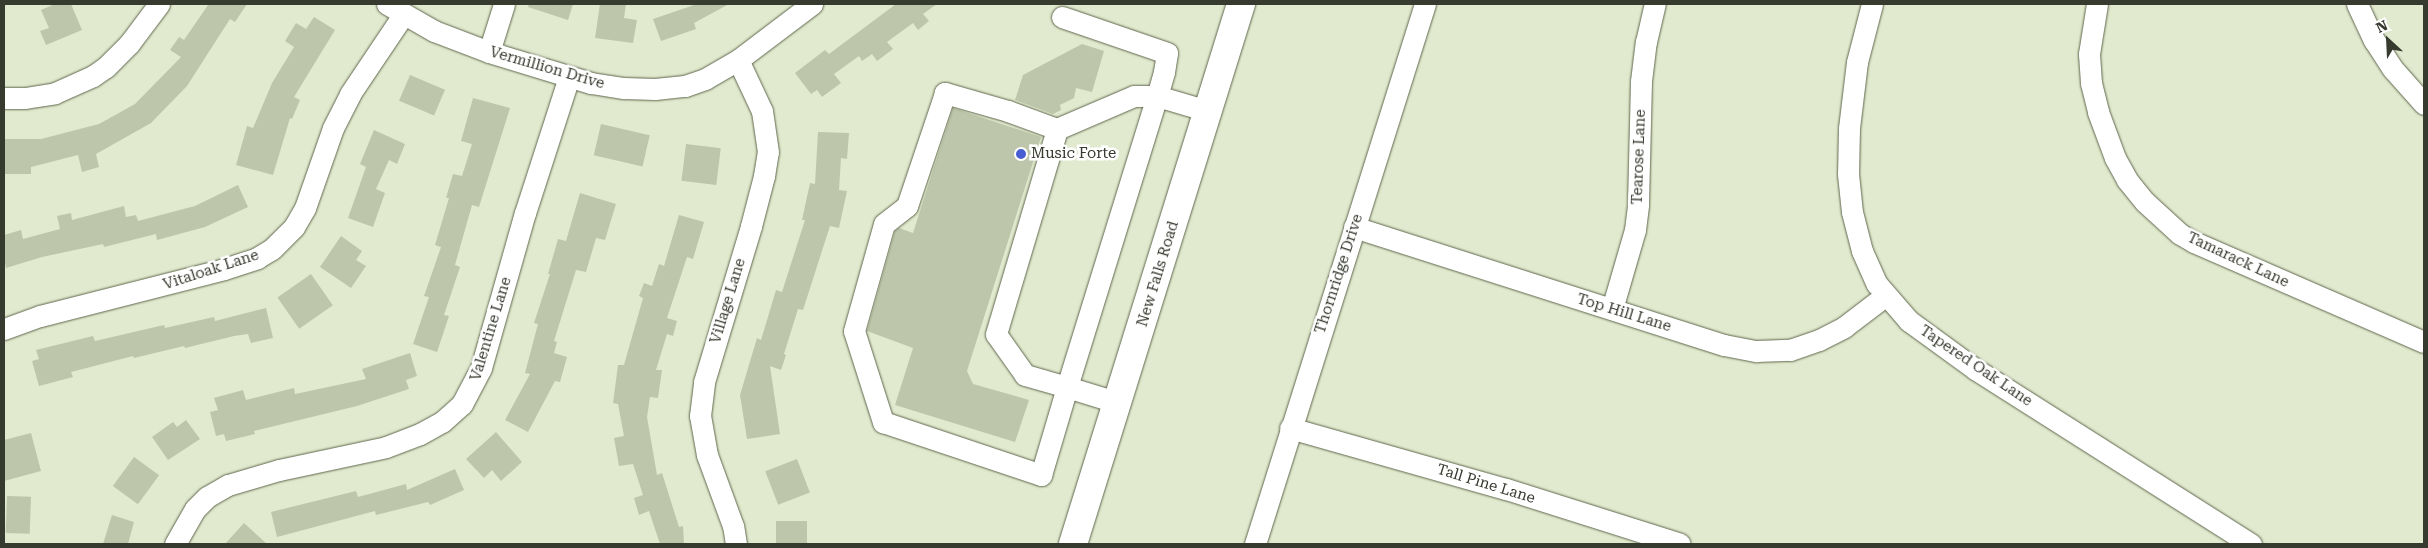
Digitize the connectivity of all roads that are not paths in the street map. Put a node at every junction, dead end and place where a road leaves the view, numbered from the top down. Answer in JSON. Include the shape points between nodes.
{"nodes":[{"id":1,"x":159,"y":4,"type":"edge"},
{"id":2,"x":504,"y":4,"type":"edge"},
{"id":3,"x":1241,"y":4,"type":"edge"},
{"id":4,"x":1425,"y":4,"type":"edge"},
{"id":5,"x":1655,"y":4,"type":"edge"},
{"id":6,"x":1872,"y":4,"type":"edge"},
{"id":7,"x":2097,"y":4,"type":"edge"},
{"id":8,"x":2357,"y":4,"type":"edge"},
{"id":9,"x":809,"y":5,"type":"edge"},
{"id":10,"x":395,"y":9,"type":"edge"},
{"id":11,"x":1062,"y":17,"type":"dead end"},
{"id":12,"x":489,"y":52,"type":"junction"},
{"id":13,"x":738,"y":60,"type":"junction"},
{"id":14,"x":569,"y":77,"type":"junction"},
{"id":15,"x":1157,"y":96,"type":"junction"},
{"id":16,"x":4,"y":98,"type":"edge"},
{"id":17,"x":2424,"y":104,"type":"edge"},
{"id":18,"x":1208,"y":111,"type":"junction"},
{"id":19,"x":1057,"y":130,"type":"junction"},
{"id":20,"x":1354,"y":227,"type":"junction"},
{"id":21,"x":1885,"y":296,"type":"junction"},
{"id":22,"x":1612,"y":309,"type":"junction"},
{"id":23,"x":4,"y":329,"type":"edge"},
{"id":24,"x":2424,"y":342,"type":"edge"},
{"id":25,"x":1067,"y":387,"type":"junction"},
{"id":26,"x":1119,"y":403,"type":"junction"},
{"id":27,"x":1290,"y":428,"type":"junction"},
{"id":28,"x":175,"y":544,"type":"edge"},
{"id":29,"x":736,"y":544,"type":"edge"},
{"id":30,"x":1073,"y":544,"type":"edge"},
{"id":31,"x":1255,"y":544,"type":"edge"},
{"id":32,"x":1680,"y":544,"type":"edge"},
{"id":33,"x":2251,"y":544,"type":"edge"}],
"edges":[{"from":1,"to":16,"type":"street","via":[[129,44],[93,76],[55,93]]},
{"from":2,"to":12,"type":"street"},
{"from":3,"to":18,"type":"main road","name":"New Falls Road"},
{"from":4,"to":20,"type":"street","name":"Thornridge Drive"},
{"from":5,"to":22,"type":"street","name":"Tearose Lane","via":[[1641,81],[1635,230]]},
{"from":6,"to":21,"type":"street","name":"Tapered Oak Lane","via":[[1857,62],[1849,128],[1848,174],[1852,212],[1862,251]]},
{"from":7,"to":24,"type":"street","name":"Tamarack Lane","via":[[2090,54],[2091,83],[2098,112],[2115,158],[2145,202],[2180,234],[2194,242]]},
{"from":8,"to":17,"type":"street","via":[[2392,68]]},
{"from":9,"to":13,"type":"street","name":"Vermillion Drive"},
{"from":10,"to":12,"type":"street","name":"Vermillion Drive","via":[[434,31]]},
{"from":10,"to":23,"type":"street","name":"Vitaloak Lane","via":[[333,128],[305,208],[294,227],[272,249],[257,258],[224,269],[40,316]]},
{"from":11,"to":15,"type":"street","via":[[1167,53]]},
{"from":12,"to":14,"type":"street","name":"Vermillion Drive"},
{"from":13,"to":14,"type":"street","name":"Vermillion Drive","via":[[705,79],[685,86],[624,88]]},
{"from":13,"to":29,"type":"street","name":"Village Lane","via":[[762,111],[768,152],[751,226],[704,382],[700,416],[707,455],[733,526]]},
{"from":14,"to":28,"type":"street","name":"Valentine Lane","via":[[525,213],[481,368],[462,404],[442,422],[386,447],[279,470],[228,485],[194,509]]},
{"from":15,"to":18,"type":"street"},
{"from":15,"to":19,"type":"street","via":[[1134,96]]},
{"from":15,"to":25,"type":"street"},
{"from":18,"to":26,"type":"main road","name":"New Falls Road"},
{"from":19,"to":25,"type":"street","via":[[996,334],[1025,375]]},
{"from":19,"to":25,"type":"street","via":[[1008,111],[945,93],[907,206],[884,224],[854,331],[883,422],[1041,474]]},
{"from":20,"to":22,"type":"street","name":"Top Hill Lane"},
{"from":20,"to":27,"type":"street","name":"Thornridge Drive"},
{"from":21,"to":22,"type":"street","name":"Top Hill Lane","via":[[1844,327],[1819,340],[1771,353],[1724,345]]},
{"from":21,"to":33,"type":"street","name":"Tapered Oak Lane","via":[[1929,337],[1975,369]]},
{"from":25,"to":26,"type":"street"},
{"from":26,"to":30,"type":"main road","name":"New Falls Road"},
{"from":27,"to":31,"type":"street","name":"Thornridge Drive"},
{"from":27,"to":32,"type":"street","name":"Tall Pine Lane","via":[[1506,489]]}]}
